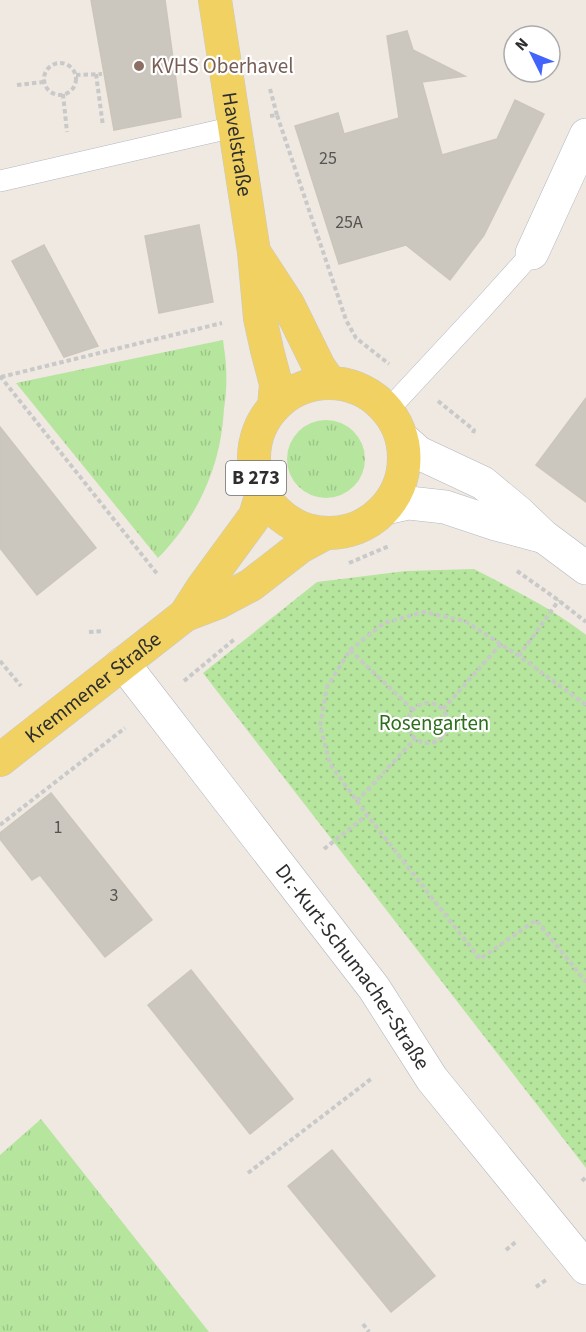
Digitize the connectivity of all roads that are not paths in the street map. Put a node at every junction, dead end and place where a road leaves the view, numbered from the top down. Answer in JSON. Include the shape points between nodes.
{"nodes":[{"id":1,"x":215,"y":0,"type":"edge"},
{"id":2,"x":234,"y":127,"type":"junction"},
{"id":3,"x":586,"y":135,"type":"edge"},
{"id":4,"x":0,"y":181,"type":"edge"},
{"id":5,"x":254,"y":252,"type":"junction"},
{"id":6,"x":532,"y":253,"type":"joint"},
{"id":7,"x":330,"y":383,"type":"junction"},
{"id":8,"x":274,"y":407,"type":"junction"},
{"id":9,"x":395,"y":424,"type":"junction"},
{"id":10,"x":262,"y":493,"type":"junction"},
{"id":11,"x":386,"y":508,"type":"junction"},
{"id":12,"x":324,"y":534,"type":"junction"},
{"id":13,"x":543,"y":536,"type":"junction"},
{"id":14,"x":586,"y":568,"type":"edge"},
{"id":15,"x":185,"y":615,"type":"junction"},
{"id":16,"x":123,"y":663,"type":"junction"},
{"id":17,"x":0,"y":760,"type":"edge"},
{"id":18,"x":586,"y":1268,"type":"edge"}],
"edges":[{"from":1,"to":2,"type":"main road","name":"Havelstraße","number":"B 273"},
{"from":2,"to":4,"type":"lane"},
{"from":2,"to":5,"type":"main road","name":"Havelstraße","number":"B 273"},
{"from":3,"to":6,"type":"street"},
{"from":5,"to":7,"type":"main road","name":"Havelstraße","number":"B 273","via":[[288,304]]},
{"from":5,"to":8,"type":"main road","name":"Havelstraße","number":"B 273","via":[[260,318],[276,384]]},
{"from":6,"to":9,"type":"lane","via":[[479,312]]},
{"from":7,"to":8,"type":"main road","number":"B 273","via":[[306,386]]},
{"from":7,"to":9,"type":"main road","number":"B 273","via":[[357,387],[379,401]]},
{"from":8,"to":10,"type":"main road","number":"B 273","via":[[261,426],[254,448],[255,472]]},
{"from":9,"to":11,"type":"main road","number":"B 273","via":[[405,463],[399,487]]},
{"from":9,"to":13,"type":"street","via":[[420,453],[483,483]]},
{"from":10,"to":12,"type":"main road","number":"B 273","via":[[288,522]]},
{"from":10,"to":15,"type":"main road","name":"Kremmener Straße","number":"B 273","via":[[255,516]]},
{"from":11,"to":12,"type":"main road","number":"B 273","via":[[352,530]]},
{"from":11,"to":13,"type":"street","via":[[409,503],[446,507]]},
{"from":12,"to":15,"type":"main road","name":"Kremmener Straße","number":"B 273","via":[[300,547],[251,585]]},
{"from":13,"to":14,"type":"street"},
{"from":15,"to":16,"type":"main road","name":"Kremmener Straße","number":"B 273"},
{"from":16,"to":17,"type":"main road","name":"Kremmener Straße","number":"B 273"},
{"from":16,"to":18,"type":"street","name":"Dr.-Kurt-Schumacher-Straße","via":[[374,988],[432,1079]]}]}
